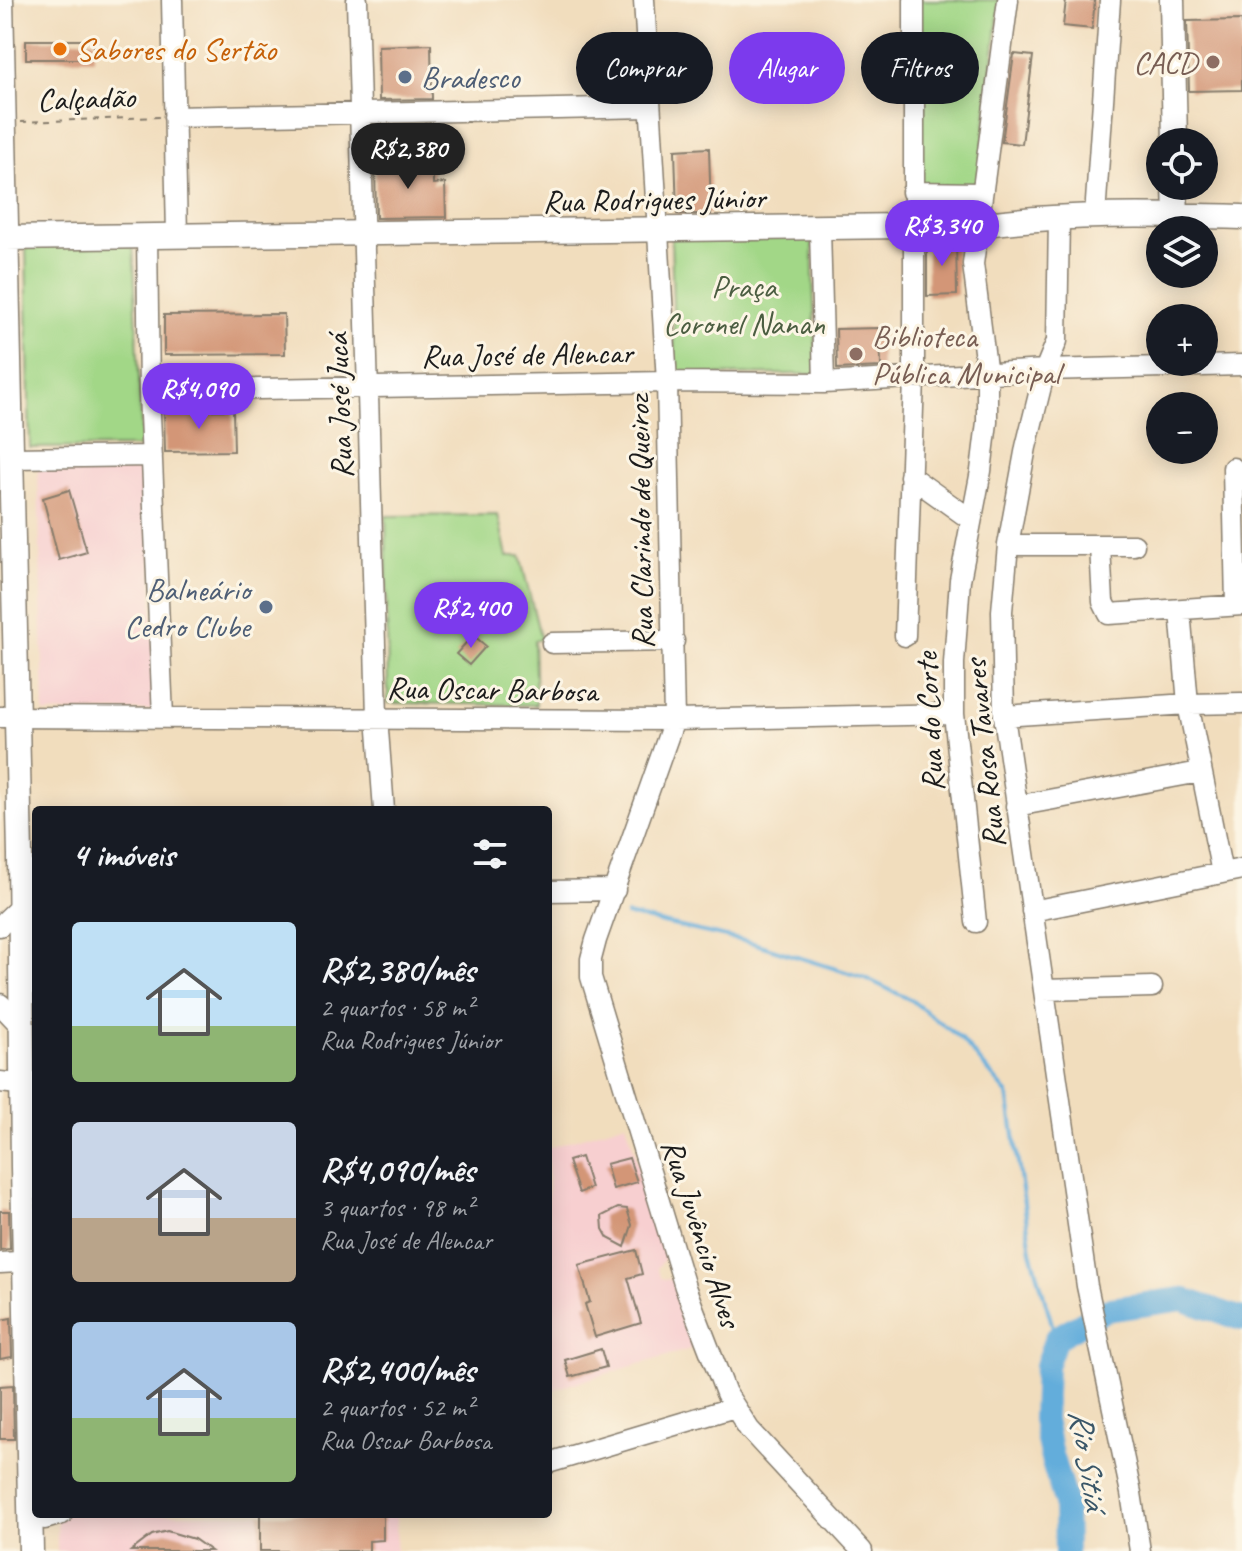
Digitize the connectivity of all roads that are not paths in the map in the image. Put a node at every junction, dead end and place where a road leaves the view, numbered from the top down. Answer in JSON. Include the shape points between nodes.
{"nodes":[{"id":1,"x":1,"y":0,"type":"edge"},
{"id":2,"x":14,"y":0,"type":"edge"},
{"id":3,"x":172,"y":0,"type":"edge"},
{"id":4,"x":357,"y":0,"type":"edge"},
{"id":5,"x":644,"y":0,"type":"edge"},
{"id":6,"x":914,"y":0,"type":"edge"},
{"id":7,"x":1008,"y":0,"type":"edge"},
{"id":8,"x":1110,"y":0,"type":"edge"},
{"id":9,"x":1172,"y":0,"type":"edge"},
{"id":10,"x":650,"y":107,"type":"junction"},
{"id":11,"x":360,"y":114,"type":"junction"},
{"id":12,"x":174,"y":117,"type":"junction"},
{"id":13,"x":1175,"y":128,"type":"edge"},
{"id":14,"x":912,"y":192,"type":"junction"},
{"id":15,"x":981,"y":193,"type":"junction"},
{"id":16,"x":1175,"y":200,"type":"edge"},
{"id":17,"x":1095,"y":216,"type":"junction"},
{"id":18,"x":1146,"y":216,"type":"edge"},
{"id":19,"x":1176,"y":216,"type":"edge"},
{"id":20,"x":1218,"y":217,"type":"edge"},
{"id":21,"x":1242,"y":217,"type":"edge"},
{"id":22,"x":1059,"y":218,"type":"junction"},
{"id":23,"x":978,"y":225,"type":"junction"},
{"id":24,"x":913,"y":227,"type":"junction"},
{"id":25,"x":820,"y":228,"type":"junction"},
{"id":26,"x":660,"y":231,"type":"junction"},
{"id":27,"x":364,"y":233,"type":"junction"},
{"id":28,"x":147,"y":235,"type":"junction"},
{"id":29,"x":177,"y":236,"type":"junction"},
{"id":30,"x":12,"y":238,"type":"junction"},
{"id":31,"x":9,"y":307,"type":"edge"},
{"id":32,"x":1242,"y":365,"type":"edge"},
{"id":33,"x":1045,"y":370,"type":"junction"},
{"id":34,"x":987,"y":375,"type":"junction"},
{"id":35,"x":914,"y":379,"type":"junction"},
{"id":36,"x":667,"y":382,"type":"junction"},
{"id":37,"x":824,"y":383,"type":"junction"},
{"id":38,"x":369,"y":386,"type":"junction"},
{"id":39,"x":149,"y":391,"type":"junction"},
{"id":40,"x":152,"y":456,"type":"junction"},
{"id":41,"x":18,"y":458,"type":"junction"},
{"id":42,"x":1233,"y":468,"type":"dead end"},
{"id":43,"x":910,"y":476,"type":"junction"},
{"id":44,"x":970,"y":519,"type":"junction"},
{"id":45,"x":1008,"y":545,"type":"junction"},
{"id":46,"x":1134,"y":545,"type":"dead end"},
{"id":47,"x":1100,"y":546,"type":"junction"},
{"id":48,"x":13,"y":600,"type":"edge"},
{"id":49,"x":1239,"y":605,"type":"edge"},
{"id":50,"x":1180,"y":610,"type":"junction"},
{"id":51,"x":905,"y":636,"type":"dead end"},
{"id":52,"x":674,"y":641,"type":"junction"},
{"id":53,"x":552,"y":643,"type":"dead end"},
{"id":54,"x":1242,"y":703,"type":"edge"},
{"id":55,"x":1188,"y":704,"type":"junction"},
{"id":56,"x":954,"y":714,"type":"junction"},
{"id":57,"x":1004,"y":716,"type":"junction"},
{"id":58,"x":15,"y":717,"type":"edge"},
{"id":59,"x":163,"y":717,"type":"junction"},
{"id":60,"x":377,"y":717,"type":"junction"},
{"id":61,"x":674,"y":720,"type":"junction"},
{"id":62,"x":1200,"y":772,"type":"junction"},
{"id":63,"x":384,"y":806,"type":"edge"},
{"id":64,"x":1016,"y":806,"type":"junction"},
{"id":65,"x":20,"y":862,"type":"edge"},
{"id":66,"x":1232,"y":871,"type":"edge"},
{"id":67,"x":615,"y":890,"type":"junction"},
{"id":68,"x":552,"y":891,"type":"edge"},
{"id":69,"x":1032,"y":911,"type":"junction"},
{"id":70,"x":30,"y":918,"type":"edge"},
{"id":71,"x":976,"y":922,"type":"dead end"},
{"id":72,"x":0,"y":926,"type":"edge"},
{"id":73,"x":1152,"y":987,"type":"dead end"},
{"id":74,"x":1044,"y":990,"type":"junction"},
{"id":75,"x":0,"y":1004,"type":"edge"},
{"id":76,"x":28,"y":1024,"type":"edge"},
{"id":77,"x":23,"y":1076,"type":"edge"},
{"id":78,"x":30,"y":1115,"type":"edge"},
{"id":79,"x":29,"y":1166,"type":"edge"},
{"id":80,"x":30,"y":1233,"type":"edge"},
{"id":81,"x":30,"y":1261,"type":"edge"},
{"id":82,"x":0,"y":1263,"type":"edge"},
{"id":83,"x":31,"y":1323,"type":"edge"},
{"id":84,"x":32,"y":1380,"type":"edge"},
{"id":85,"x":735,"y":1407,"type":"junction"},
{"id":86,"x":32,"y":1426,"type":"edge"},
{"id":87,"x":552,"y":1462,"type":"edge"},
{"id":88,"x":41,"y":1518,"type":"edge"},
{"id":89,"x":44,"y":1518,"type":"edge"},
{"id":90,"x":31,"y":1551,"type":"edge"},
{"id":91,"x":45,"y":1551,"type":"edge"},
{"id":92,"x":862,"y":1551,"type":"edge"},
{"id":93,"x":1140,"y":1551,"type":"edge"}],
"edges":[{"from":1,"to":30,"type":"main road"},
{"from":2,"to":30,"type":"main road","via":[[18,122]]},
{"from":3,"to":12,"type":"street"},
{"from":4,"to":11,"type":"street","name":"Rua José Jucá"},
{"from":5,"to":10,"type":"street","name":"Rua Clarindo de Queiroz"},
{"from":6,"to":14,"type":"street"},
{"from":7,"to":15,"type":"street","name":"Rua do Corte"},
{"from":8,"to":17,"type":"street"},
{"from":9,"to":13,"type":"main road"},
{"from":10,"to":11,"type":"street"},
{"from":10,"to":26,"type":"street","name":"Rua Clarindo de Queiroz"},
{"from":11,"to":12,"type":"street"},
{"from":11,"to":27,"type":"street","name":"Rua José Jucá"},
{"from":12,"to":29,"type":"street"},
{"from":14,"to":15,"type":"street"},
{"from":14,"to":24,"type":"street"},
{"from":15,"to":23,"type":"street","name":"Rua do Corte"},
{"from":16,"to":19,"type":"main road"},
{"from":17,"to":18,"type":"main road","name":"Rua Rodrigues Júnior"},
{"from":17,"to":22,"type":"main road","name":"Rua Rodrigues Júnior"},
{"from":20,"to":21,"type":"main road","name":"Rua Rodrigues Júnior"},
{"from":22,"to":23,"type":"main road","name":"Rua Rodrigues Júnior"},
{"from":22,"to":33,"type":"street","name":"Rua Rosa Tavares","via":[[1057,341]]},
{"from":23,"to":24,"type":"main road","name":"Rua Rodrigues Júnior"},
{"from":23,"to":34,"type":"street","name":"Rua do Corte","via":[[973,264]]},
{"from":24,"to":25,"type":"main road","name":"Rua Rodrigues Júnior"},
{"from":24,"to":35,"type":"street"},
{"from":25,"to":26,"type":"main road","name":"Rua Rodrigues Júnior"},
{"from":25,"to":37,"type":"street"},
{"from":26,"to":27,"type":"main road","name":"Rua Rodrigues Júnior"},
{"from":26,"to":36,"type":"street","name":"Rua Clarindo de Queiroz"},
{"from":27,"to":29,"type":"main road","name":"Rua Rodrigues Júnior"},
{"from":27,"to":38,"type":"street","name":"Rua José Jucá"},
{"from":28,"to":29,"type":"main road","name":"Rua Rodrigues Júnior"},
{"from":28,"to":30,"type":"main road","name":"Rua Rodrigues Júnior"},
{"from":28,"to":39,"type":"street"},
{"from":30,"to":31,"type":"main road"},
{"from":31,"to":41,"type":"main road"},
{"from":32,"to":33,"type":"street","name":"Rua José de Alencar"},
{"from":33,"to":34,"type":"street","name":"Rua José de Alencar"},
{"from":33,"to":45,"type":"street","name":"Rua Rosa Tavares"},
{"from":34,"to":35,"type":"street","name":"Rua José de Alencar"},
{"from":34,"to":44,"type":"street","name":"Rua do Corte","via":[[987,422]]},
{"from":35,"to":37,"type":"street","name":"Rua José de Alencar"},
{"from":35,"to":43,"type":"street"},
{"from":36,"to":37,"type":"street","name":"Rua José de Alencar"},
{"from":36,"to":38,"type":"street","name":"Rua José de Alencar"},
{"from":36,"to":52,"type":"street","name":"Rua Clarindo de Queiroz"},
{"from":38,"to":39,"type":"street","name":"Rua José de Alencar"},
{"from":38,"to":60,"type":"street","name":"Rua José Jucá"},
{"from":39,"to":40,"type":"street"},
{"from":40,"to":41,"type":"street"},
{"from":40,"to":59,"type":"street"},
{"from":41,"to":48,"type":"main road"},
{"from":42,"to":49,"type":"street"},
{"from":43,"to":44,"type":"street"},
{"from":43,"to":51,"type":"street"},
{"from":44,"to":56,"type":"street","name":"Rua do Corte","via":[[955,624]]},
{"from":45,"to":47,"type":"street"},
{"from":45,"to":57,"type":"street","name":"Rua Rosa Tavares","via":[[1002,611]]},
{"from":46,"to":47,"type":"street"},
{"from":47,"to":50,"type":"street","via":[[1106,613]]},
{"from":48,"to":58,"type":"main road"},
{"from":49,"to":50,"type":"street"},
{"from":50,"to":55,"type":"street"},
{"from":52,"to":53,"type":"street"},
{"from":52,"to":61,"type":"street","name":"Rua Clarindo de Queiroz"},
{"from":54,"to":55,"type":"street"},
{"from":55,"to":57,"type":"street"},
{"from":55,"to":62,"type":"street"},
{"from":56,"to":61,"type":"street","name":"Rua Oscar Barbosa"},
{"from":56,"to":71,"type":"street","name":"Rua do Corte"},
{"from":57,"to":64,"type":"street","name":"Rua Rosa Tavares"},
{"from":58,"to":59,"type":"street","name":"Rua Oscar Barbosa"},
{"from":58,"to":65,"type":"main road"},
{"from":59,"to":60,"type":"street","name":"Rua Oscar Barbosa"},
{"from":60,"to":61,"type":"street","name":"Rua Oscar Barbosa"},
{"from":60,"to":63,"type":"street","name":"Rua José Jucá"},
{"from":61,"to":67,"type":"street","name":"Rua Clarindo de Queiroz"},
{"from":62,"to":64,"type":"street"},
{"from":62,"to":66,"type":"street"},
{"from":64,"to":69,"type":"street","name":"Rua Rosa Tavares"},
{"from":65,"to":70,"type":"main road"},
{"from":66,"to":69,"type":"street"},
{"from":67,"to":68,"type":"street"},
{"from":67,"to":85,"type":"street","name":"Rua Juvêncio Alves","via":[[596,940],[591,977],[685,1287]]},
{"from":69,"to":74,"type":"street","name":"Rua Rosa Tavares"},
{"from":70,"to":72,"type":"street"},
{"from":70,"to":76,"type":"main road"},
{"from":73,"to":74,"type":"street"},
{"from":74,"to":93,"type":"street","name":"Rua Rosa Tavares","via":[[1087,1286]]},
{"from":75,"to":76,"type":"street"},
{"from":76,"to":77,"type":"main road"},
{"from":77,"to":78,"type":"main road"},
{"from":78,"to":79,"type":"main road"},
{"from":79,"to":80,"type":"main road"},
{"from":80,"to":81,"type":"main road"},
{"from":81,"to":82,"type":"street"},
{"from":81,"to":83,"type":"main road"},
{"from":83,"to":84,"type":"main road"},
{"from":84,"to":86,"type":"main road"},
{"from":85,"to":87,"type":"street"},
{"from":85,"to":92,"type":"street","name":"Rua Juvêncio Alves","via":[[780,1465]]},
{"from":88,"to":90,"type":"main road"},
{"from":89,"to":91,"type":"main road"}]}
